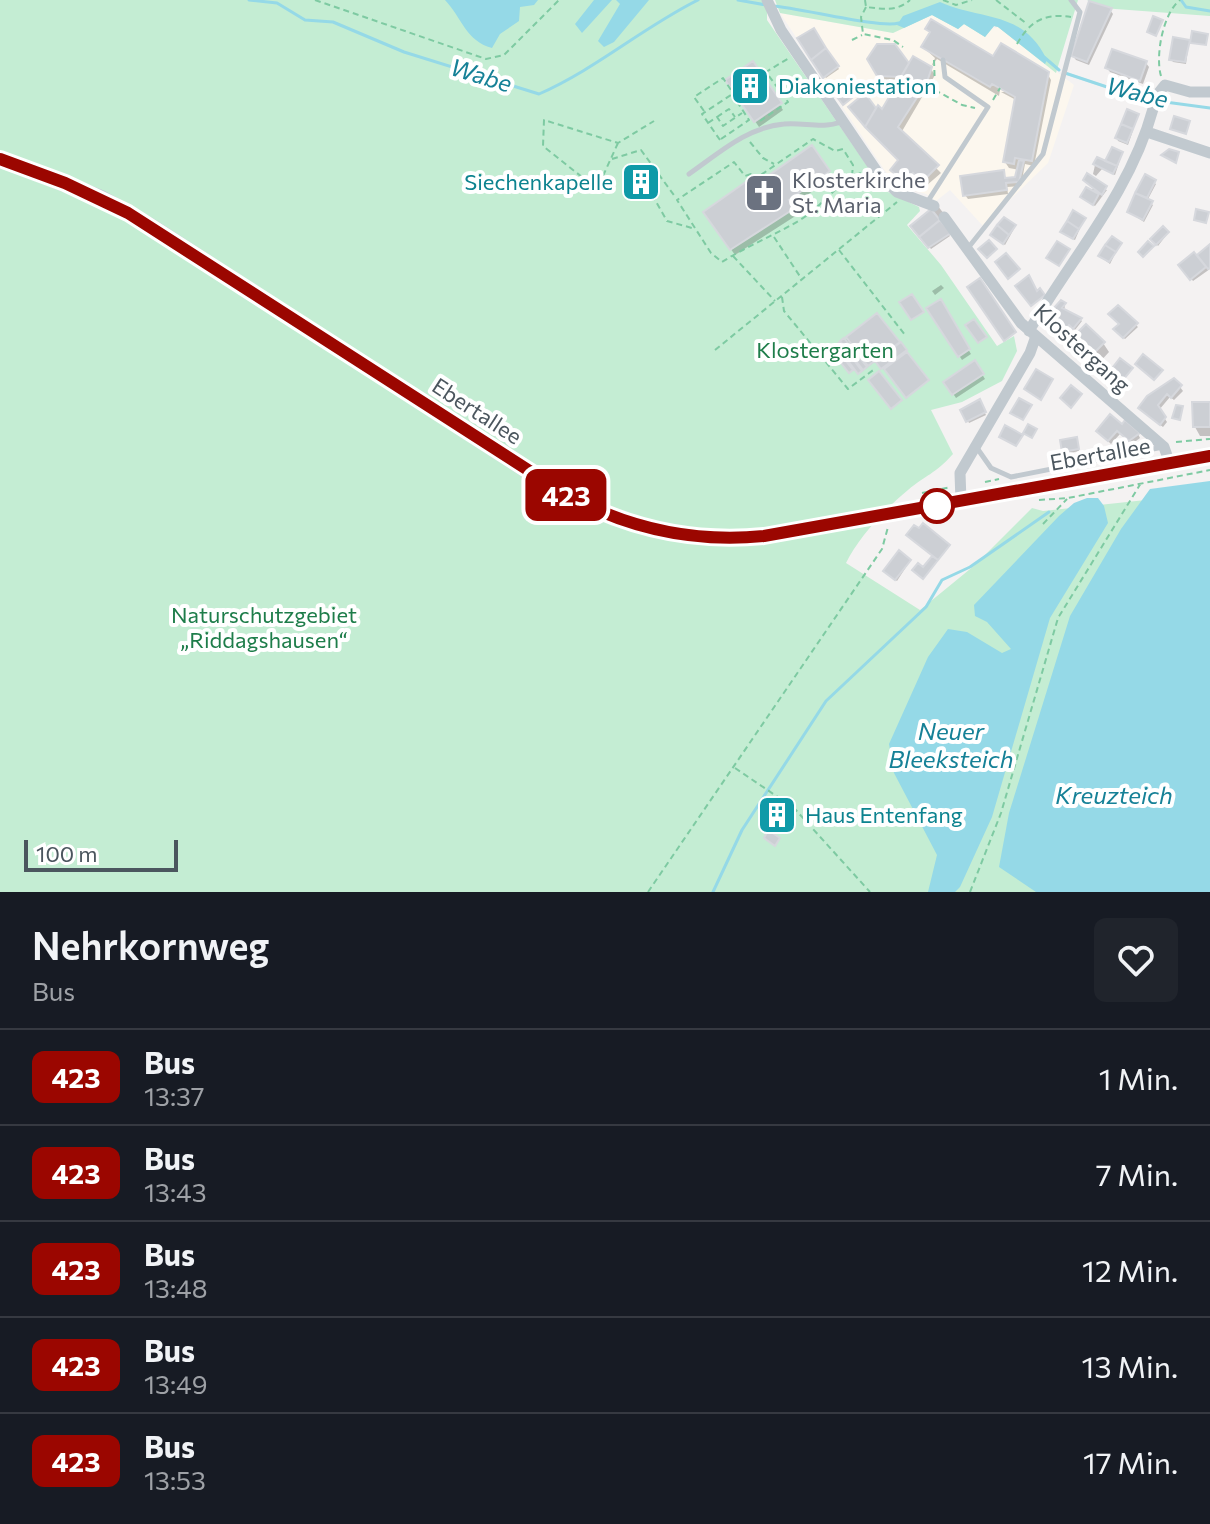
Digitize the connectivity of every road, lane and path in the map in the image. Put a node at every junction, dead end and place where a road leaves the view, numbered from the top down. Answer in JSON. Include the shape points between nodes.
{"nodes":[{"id":1,"x":315,"y":0,"type":"edge"},
{"id":2,"x":559,"y":0,"type":"edge"},
{"id":3,"x":865,"y":0,"type":"edge"},
{"id":4,"x":910,"y":0,"type":"edge"},
{"id":5,"x":943,"y":0,"type":"edge"},
{"id":6,"x":972,"y":0,"type":"edge"},
{"id":7,"x":996,"y":0,"type":"edge"},
{"id":8,"x":1071,"y":0,"type":"edge"},
{"id":9,"x":1180,"y":0,"type":"edge"},
{"id":10,"x":769,"y":4,"type":"edge"},
{"id":11,"x":866,"y":7,"type":"junction"},
{"id":12,"x":1078,"y":20,"type":"junction"},
{"id":13,"x":1028,"y":25,"type":"junction"},
{"id":14,"x":863,"y":34,"type":"junction"},
{"id":15,"x":852,"y":40,"type":"dead end"},
{"id":16,"x":1017,"y":44,"type":"dead end"},
{"id":17,"x":903,"y":47,"type":"dead end"},
{"id":18,"x":796,"y":53,"type":"junction"},
{"id":19,"x":934,"y":60,"type":"dead end"},
{"id":20,"x":943,"y":60,"type":"dead end"},
{"id":21,"x":766,"y":72,"type":"junction"},
{"id":22,"x":762,"y":75,"type":"dead end"},
{"id":23,"x":926,"y":85,"type":"dead end"},
{"id":24,"x":1000,"y":88,"type":"dead end"},
{"id":25,"x":935,"y":90,"type":"junction"},
{"id":26,"x":1161,"y":90,"type":"joint"},
{"id":27,"x":1210,"y":92,"type":"edge"},
{"id":28,"x":733,"y":94,"type":"junction"},
{"id":29,"x":988,"y":107,"type":"junction"},
{"id":30,"x":1153,"y":109,"type":"dead end"},
{"id":31,"x":705,"y":112,"type":"junction"},
{"id":32,"x":743,"y":112,"type":"junction"},
{"id":33,"x":717,"y":117,"type":"junction"},
{"id":34,"x":736,"y":118,"type":"junction"},
{"id":35,"x":654,"y":121,"type":"dead end"},
{"id":36,"x":842,"y":121,"type":"junction"},
{"id":37,"x":708,"y":123,"type":"junction"},
{"id":38,"x":755,"y":130,"type":"junction"},
{"id":39,"x":1147,"y":132,"type":"junction"},
{"id":40,"x":746,"y":135,"type":"junction"},
{"id":41,"x":720,"y":140,"type":"junction"},
{"id":42,"x":618,"y":143,"type":"junction"},
{"id":43,"x":726,"y":148,"type":"junction"},
{"id":44,"x":1210,"y":153,"type":"edge"},
{"id":45,"x":0,"y":159,"type":"edge"},
{"id":46,"x":611,"y":159,"type":"junction"},
{"id":47,"x":776,"y":165,"type":"junction"},
{"id":48,"x":873,"y":167,"type":"junction"},
{"id":49,"x":689,"y":174,"type":"dead end"},
{"id":50,"x":852,"y":176,"type":"junction"},
{"id":51,"x":647,"y":186,"type":"dead end"},
{"id":52,"x":905,"y":197,"type":"junction"},
{"id":53,"x":677,"y":200,"type":"junction"},
{"id":54,"x":931,"y":204,"type":"joint"},
{"id":55,"x":944,"y":217,"type":"dead end"},
{"id":56,"x":695,"y":228,"type":"junction"},
{"id":57,"x":772,"y":235,"type":"junction"},
{"id":58,"x":967,"y":249,"type":"junction"},
{"id":59,"x":839,"y":250,"type":"junction"},
{"id":60,"x":732,"y":255,"type":"junction"},
{"id":61,"x":801,"y":279,"type":"junction"},
{"id":62,"x":784,"y":294,"type":"junction"},
{"id":63,"x":775,"y":301,"type":"junction"},
{"id":64,"x":781,"y":303,"type":"junction"},
{"id":65,"x":1032,"y":334,"type":"junction"},
{"id":66,"x":905,"y":335,"type":"dead end"},
{"id":67,"x":715,"y":350,"type":"dead end"},
{"id":68,"x":876,"y":368,"type":"dead end"},
{"id":69,"x":1210,"y":439,"type":"edge"},
{"id":70,"x":976,"y":445,"type":"junction"},
{"id":71,"x":1164,"y":447,"type":"junction"},
{"id":72,"x":1210,"y":456,"type":"edge"},
{"id":73,"x":1170,"y":464,"type":"junction"},
{"id":74,"x":1210,"y":470,"type":"edge"},
{"id":75,"x":1141,"y":483,"type":"junction"},
{"id":76,"x":1034,"y":498,"type":"dead end"},
{"id":77,"x":1068,"y":498,"type":"junction"},
{"id":78,"x":961,"y":501,"type":"junction"},
{"id":79,"x":886,"y":515,"type":"junction"},
{"id":80,"x":1043,"y":524,"type":"dead end"},
{"id":81,"x":734,"y":767,"type":"junction"},
{"id":82,"x":648,"y":892,"type":"edge"},
{"id":83,"x":870,"y":892,"type":"edge"},
{"id":84,"x":970,"y":892,"type":"edge"}],
"edges":[{"from":1,"to":2,"type":"path","via":[[486,59],[504,55]]},
{"from":3,"to":11,"type":"path"},
{"from":4,"to":11,"type":"path","via":[[892,9]]},
{"from":5,"to":6,"type":"path","via":[[956,5]]},
{"from":7,"to":13,"type":"path"},
{"from":8,"to":12,"type":"lane","via":[[1079,8]]},
{"from":9,"to":26,"type":"path","via":[[1157,62]]},
{"from":10,"to":18,"type":"street"},
{"from":11,"to":14,"type":"path"},
{"from":12,"to":13,"type":"path","via":[[1055,16]]},
{"from":12,"to":58,"type":"lane","via":[[1043,154]]},
{"from":13,"to":16,"type":"path"},
{"from":14,"to":15,"type":"path"},
{"from":14,"to":17,"type":"path"},
{"from":18,"to":21,"type":"path"},
{"from":18,"to":36,"type":"street"},
{"from":19,"to":25,"type":"path"},
{"from":20,"to":29,"type":"lane","via":[[945,77]]},
{"from":21,"to":22,"type":"path"},
{"from":21,"to":38,"type":"path","via":[[788,102],[755,124]]},
{"from":23,"to":25,"type":"path"},
{"from":24,"to":29,"type":"path"},
{"from":25,"to":29,"type":"path","via":[[962,105]]},
{"from":26,"to":27,"type":"street"},
{"from":28,"to":31,"type":"path"},
{"from":28,"to":31,"type":"path","via":[[723,78],[694,97]]},
{"from":28,"to":32,"type":"path"},
{"from":29,"to":54,"type":"lane"},
{"from":30,"to":39,"type":"street"},
{"from":31,"to":37,"type":"path"},
{"from":32,"to":34,"type":"path"},
{"from":32,"to":41,"type":"path","via":[[749,120]]},
{"from":33,"to":34,"type":"path","via":[[729,109]]},
{"from":33,"to":34,"type":"path","via":[[723,126]]},
{"from":33,"to":37,"type":"path"},
{"from":35,"to":42,"type":"path"},
{"from":36,"to":38,"type":"lane"},
{"from":36,"to":48,"type":"street"},
{"from":37,"to":41,"type":"path"},
{"from":38,"to":40,"type":"lane"},
{"from":39,"to":44,"type":"street"},
{"from":39,"to":65,"type":"street","via":[[1106,215]]},
{"from":40,"to":43,"type":"lane"},
{"from":40,"to":47,"type":"path","via":[[763,158]]},
{"from":41,"to":43,"type":"path"},
{"from":42,"to":46,"type":"path"},
{"from":42,"to":46,"type":"path","via":[[544,120],[543,146],[597,189]]},
{"from":43,"to":49,"type":"lane"},
{"from":45,"to":79,"type":"main road","name":"Ebertallee","via":[[101,198],[152,227],[551,486],[608,516],[665,533],[725,538]]},
{"from":46,"to":53,"type":"path","via":[[641,150]]},
{"from":47,"to":50,"type":"path","via":[[813,139],[835,151],[843,149],[853,165]]},
{"from":47,"to":53,"type":"path","via":[[755,179],[734,162]]},
{"from":48,"to":50,"type":"path"},
{"from":48,"to":52,"type":"street"},
{"from":50,"to":57,"type":"path","via":[[811,212]]},
{"from":51,"to":56,"type":"path","via":[[667,221]]},
{"from":52,"to":54,"type":"street"},
{"from":52,"to":59,"type":"path"},
{"from":53,"to":56,"type":"path"},
{"from":55,"to":58,"type":"street","name":"Klostergang"},
{"from":56,"to":60,"type":"path","via":[[716,260]]},
{"from":57,"to":60,"type":"path"},
{"from":57,"to":61,"type":"path"},
{"from":58,"to":65,"type":"street","name":"Klostergang"},
{"from":59,"to":61,"type":"path"},
{"from":59,"to":66,"type":"path"},
{"from":60,"to":63,"type":"path"},
{"from":61,"to":62,"type":"path"},
{"from":62,"to":63,"type":"path"},
{"from":62,"to":64,"type":"path"},
{"from":63,"to":64,"type":"path"},
{"from":63,"to":67,"type":"path"},
{"from":64,"to":68,"type":"path","via":[[848,389]]},
{"from":65,"to":70,"type":"street","via":[[1030,353]]},
{"from":65,"to":71,"type":"street","name":"Klostergang"},
{"from":69,"to":71,"type":"path"},
{"from":70,"to":71,"type":"lane","via":[[991,468],[1011,477]]},
{"from":70,"to":78,"type":"street","via":[[960,473]]},
{"from":71,"to":73,"type":"street","name":"Klostergang"},
{"from":72,"to":73,"type":"main road","name":"Ebertallee"},
{"from":73,"to":78,"type":"main road","name":"Ebertallee"},
{"from":74,"to":75,"type":"path"},
{"from":75,"to":77,"type":"path"},
{"from":75,"to":84,"type":"path","via":[[1058,618],[1001,813]]},
{"from":76,"to":77,"type":"path"},
{"from":77,"to":80,"type":"path"},
{"from":78,"to":79,"type":"main road","name":"Ebertallee"},
{"from":79,"to":81,"type":"path","via":[[882,549]]},
{"from":81,"to":82,"type":"path"},
{"from":81,"to":83,"type":"path","via":[[794,808]]}]}
